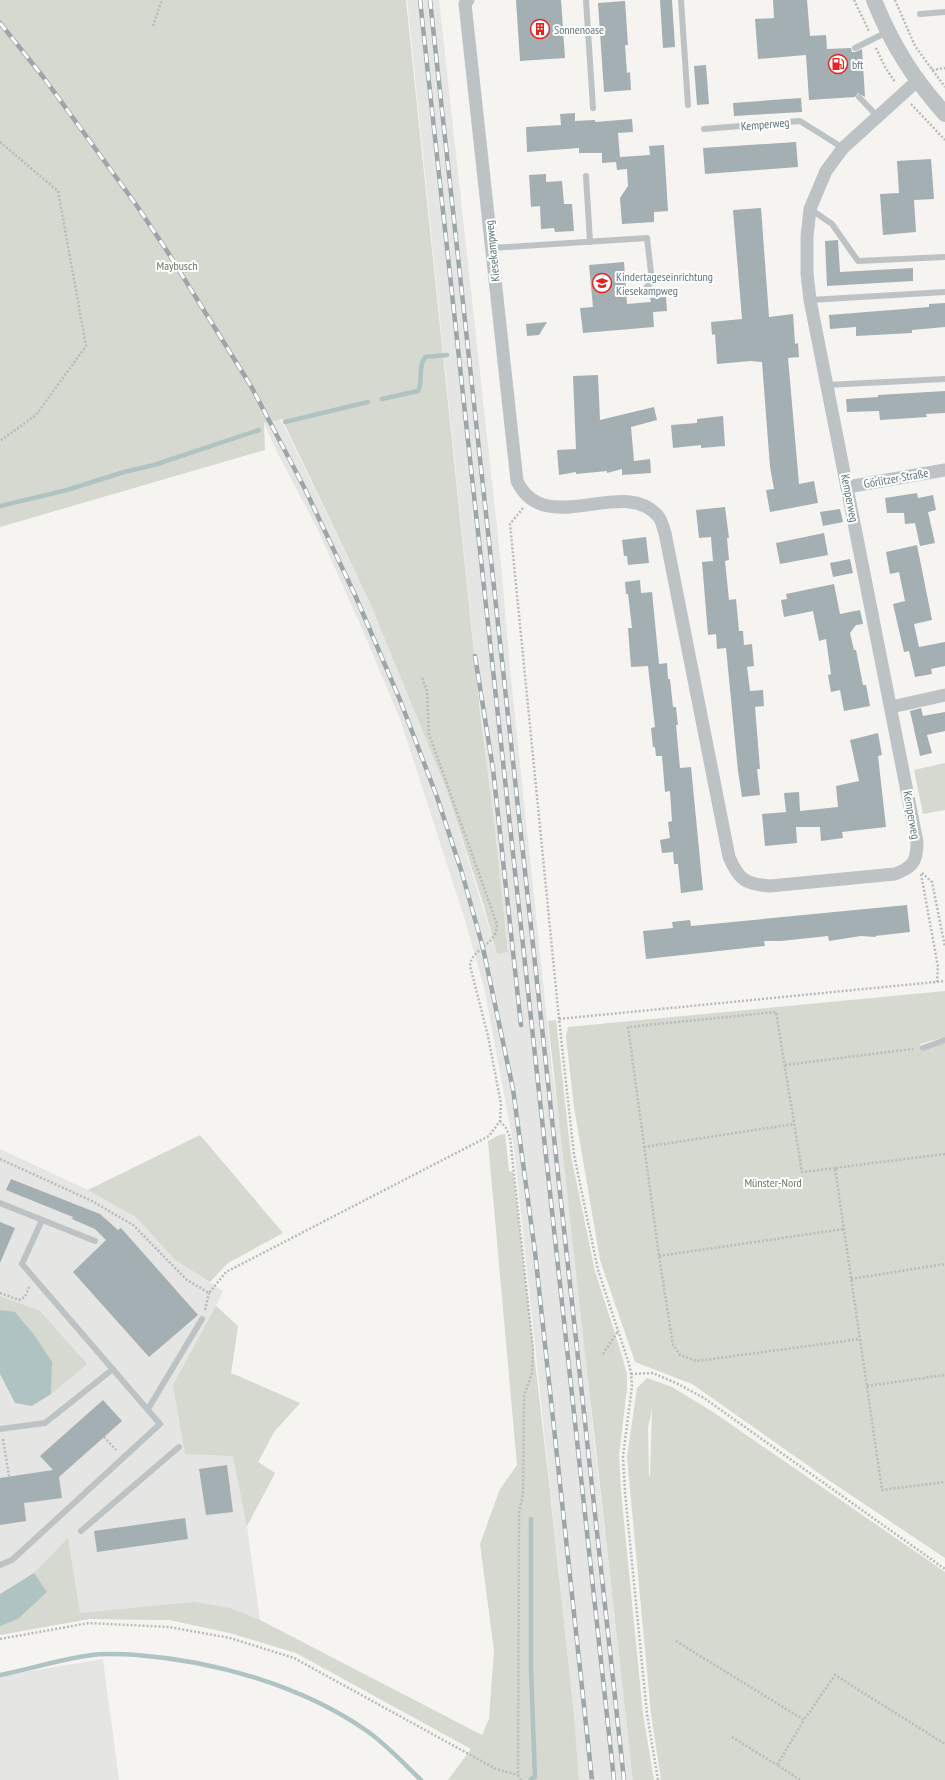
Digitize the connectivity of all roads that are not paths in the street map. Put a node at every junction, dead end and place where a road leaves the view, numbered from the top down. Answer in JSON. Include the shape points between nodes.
{"nodes":[{"id":1,"x":468,"y":0,"type":"edge"},
{"id":2,"x":586,"y":0,"type":"edge"},
{"id":3,"x":681,"y":0,"type":"edge"},
{"id":4,"x":874,"y":0,"type":"edge"},
{"id":5,"x":945,"y":12,"type":"edge"},
{"id":6,"x":920,"y":14,"type":"dead end"},
{"id":7,"x":887,"y":32,"type":"junction"},
{"id":8,"x":855,"y":48,"type":"dead end"},
{"id":9,"x":917,"y":81,"type":"junction"},
{"id":10,"x":859,"y":97,"type":"dead end"},
{"id":11,"x":688,"y":105,"type":"dead end"},
{"id":12,"x":593,"y":108,"type":"dead end"},
{"id":13,"x":945,"y":114,"type":"edge"},
{"id":14,"x":878,"y":116,"type":"junction"},
{"id":15,"x":704,"y":129,"type":"dead end"},
{"id":16,"x":843,"y":148,"type":"junction"},
{"id":17,"x":586,"y":176,"type":"dead end"},
{"id":18,"x":810,"y":209,"type":"junction"},
{"id":19,"x":590,"y":242,"type":"junction"},
{"id":20,"x":491,"y":248,"type":"junction"},
{"id":21,"x":945,"y":257,"type":"edge"},
{"id":22,"x":643,"y":292,"type":"dead end"},
{"id":23,"x":945,"y":292,"type":"edge"},
{"id":24,"x":810,"y":300,"type":"junction"},
{"id":25,"x":945,"y":379,"type":"edge"},
{"id":26,"x":826,"y":385,"type":"junction"},
{"id":27,"x":945,"y":470,"type":"edge"},
{"id":28,"x":848,"y":487,"type":"junction"},
{"id":29,"x":530,"y":499,"type":"joint"},
{"id":30,"x":945,"y":695,"type":"edge"},
{"id":31,"x":891,"y":707,"type":"junction"},
{"id":32,"x":945,"y":1040,"type":"edge"},
{"id":33,"x":923,"y":1048,"type":"road end"},
{"id":34,"x":0,"y":1203,"type":"edge"},
{"id":35,"x":42,"y":1220,"type":"junction"},
{"id":36,"x":95,"y":1241,"type":"dead end"},
{"id":37,"x":202,"y":1319,"type":"road end"},
{"id":38,"x":113,"y":1369,"type":"junction"},
{"id":39,"x":148,"y":1409,"type":"junction"},
{"id":40,"x":1,"y":1429,"type":"edge"},
{"id":41,"x":179,"y":1447,"type":"dead end"},
{"id":42,"x":81,"y":1531,"type":"dead end"},
{"id":43,"x":0,"y":1565,"type":"edge"}],
"edges":[{"from":1,"to":20,"type":"street","name":"Kiesekampweg","via":[[465,4]]},
{"from":2,"to":12,"type":"lane"},
{"from":3,"to":11,"type":"lane"},
{"from":4,"to":7,"type":"street"},
{"from":5,"to":6,"type":"lane"},
{"from":7,"to":8,"type":"lane"},
{"from":7,"to":9,"type":"street"},
{"from":9,"to":13,"type":"street"},
{"from":9,"to":14,"type":"street","name":"Kemperweg"},
{"from":10,"to":14,"type":"lane"},
{"from":14,"to":16,"type":"street","name":"Kemperweg"},
{"from":15,"to":16,"type":"lane","name":"Kemperweg","via":[[800,121]]},
{"from":16,"to":18,"type":"street","name":"Kemperweg","via":[[826,171]]},
{"from":17,"to":19,"type":"lane"},
{"from":18,"to":21,"type":"lane","via":[[832,224],[858,261]]},
{"from":18,"to":24,"type":"street","name":"Kemperweg","via":[[807,244]]},
{"from":19,"to":20,"type":"lane"},
{"from":19,"to":22,"type":"lane","via":[[647,238],[652,281]]},
{"from":20,"to":29,"type":"street","name":"Kiesekampweg","via":[[518,482]]},
{"from":23,"to":24,"type":"lane"},
{"from":24,"to":26,"type":"street","name":"Kemperweg"},
{"from":25,"to":26,"type":"lane"},
{"from":26,"to":28,"type":"street","name":"Kemperweg"},
{"from":27,"to":28,"type":"street","name":"Görlitzer Straße"},
{"from":28,"to":31,"type":"street","name":"Kemperweg"},
{"from":29,"to":31,"type":"street","name":"Kemperweg","via":[[540,505],[552,507],[636,503],[648,507],[659,516],[665,533],[729,857],[735,872],[746,882],[770,886],[895,874],[907,870],[914,863],[917,842]]},
{"from":30,"to":31,"type":"street"},
{"from":32,"to":33,"type":"lane"},
{"from":34,"to":35,"type":"lane"},
{"from":35,"to":36,"type":"lane"},
{"from":35,"to":38,"type":"lane","via":[[22,1264]]},
{"from":37,"to":39,"type":"lane"},
{"from":38,"to":39,"type":"lane"},
{"from":38,"to":40,"type":"lane","via":[[45,1423]]},
{"from":39,"to":43,"type":"lane","via":[[160,1424],[12,1560]]},
{"from":41,"to":42,"type":"lane"}]}
